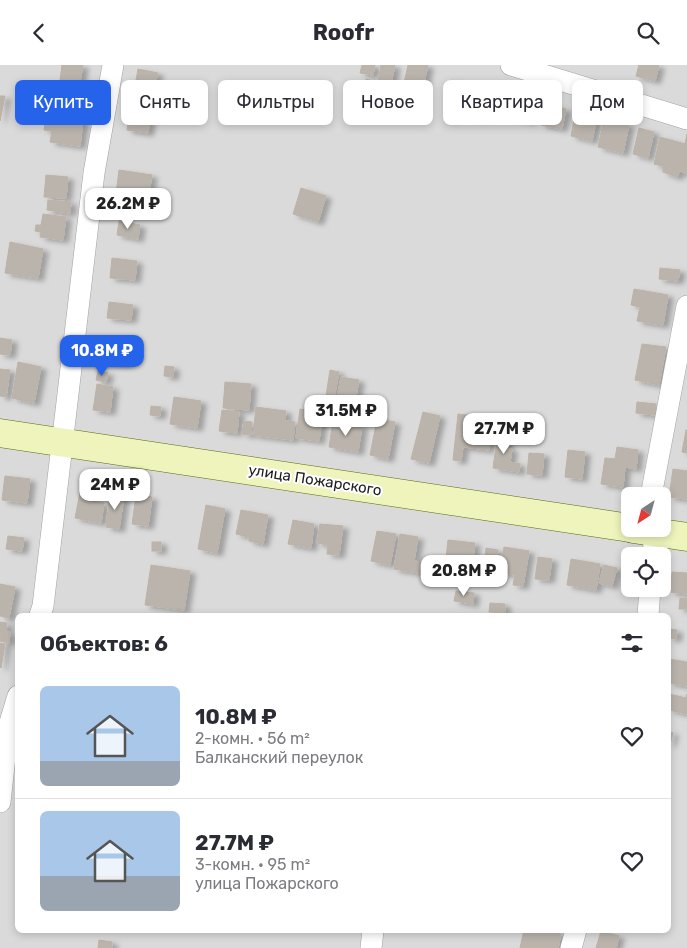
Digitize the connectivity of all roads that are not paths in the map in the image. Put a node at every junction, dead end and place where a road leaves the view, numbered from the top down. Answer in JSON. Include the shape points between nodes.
{"nodes":[{"id":1,"x":113,"y":65,"type":"edge"},
{"id":2,"x":511,"y":65,"type":"edge"},
{"id":3,"x":687,"y":119,"type":"edge"},
{"id":4,"x":687,"y":306,"type":"edge"},
{"id":5,"x":0,"y":433,"type":"edge"},
{"id":6,"x":61,"y":441,"type":"junction"},
{"id":7,"x":653,"y":487,"type":"edge"},
{"id":8,"x":621,"y":531,"type":"edge"},
{"id":9,"x":671,"y":536,"type":"edge"},
{"id":10,"x":687,"y":537,"type":"edge"},
{"id":11,"x":649,"y":597,"type":"edge"},
{"id":12,"x":41,"y":613,"type":"edge"},
{"id":13,"x":648,"y":613,"type":"edge"},
{"id":14,"x":15,"y":704,"type":"edge"},
{"id":15,"x":4,"y":728,"type":"edge"},
{"id":16,"x":0,"y":802,"type":"edge"},
{"id":17,"x":373,"y":933,"type":"edge"},
{"id":18,"x":575,"y":933,"type":"edge"},
{"id":19,"x":371,"y":948,"type":"edge"},
{"id":20,"x":571,"y":948,"type":"edge"}],
"edges":[{"from":1,"to":6,"type":"street","via":[[94,173]]},
{"from":2,"to":3,"type":"street"},
{"from":4,"to":7,"type":"street"},
{"from":5,"to":6,"type":"street","name":"улица Пожарского"},
{"from":6,"to":8,"type":"street","name":"улица Пожарского"},
{"from":6,"to":12,"type":"street"},
{"from":9,"to":10,"type":"street","name":"улица Пожарского"},
{"from":11,"to":13,"type":"street"},
{"from":14,"to":15,"type":"street"},
{"from":15,"to":16,"type":"street"},
{"from":17,"to":19,"type":"street"},
{"from":18,"to":20,"type":"street"}]}
